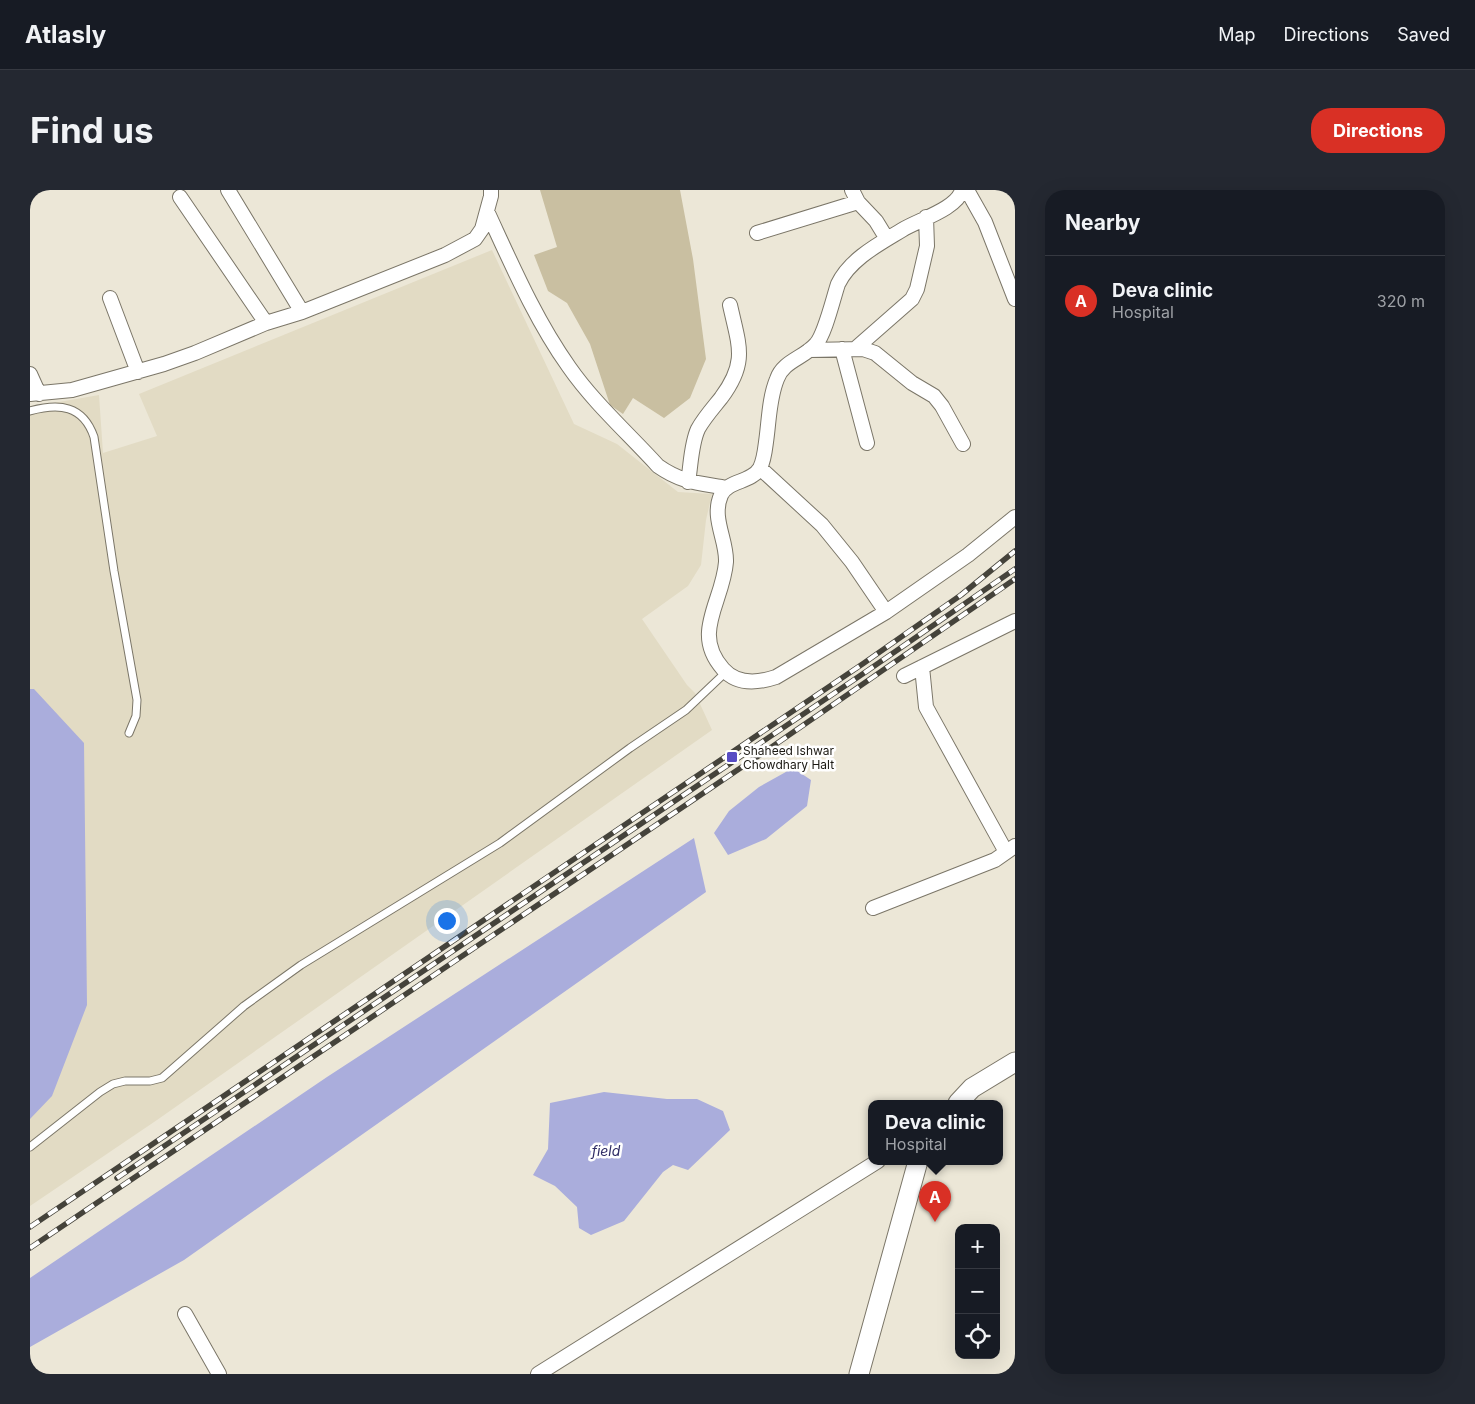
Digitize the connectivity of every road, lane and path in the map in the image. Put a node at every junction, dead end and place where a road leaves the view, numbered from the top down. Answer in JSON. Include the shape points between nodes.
{"nodes":[{"id":1,"x":228,"y":190,"type":"edge"},
{"id":2,"x":491,"y":190,"type":"edge"},
{"id":3,"x":962,"y":190,"type":"edge"},
{"id":4,"x":967,"y":190,"type":"edge"},
{"id":5,"x":180,"y":196,"type":"dead end"},
{"id":6,"x":855,"y":196,"type":"edge"},
{"id":7,"x":487,"y":211,"type":"junction"},
{"id":8,"x":926,"y":217,"type":"junction"},
{"id":9,"x":757,"y":233,"type":"dead end"},
{"id":10,"x":887,"y":239,"type":"junction"},
{"id":11,"x":110,"y":298,"type":"dead end"},
{"id":12,"x":1015,"y":299,"type":"edge"},
{"id":13,"x":730,"y":305,"type":"dead end"},
{"id":14,"x":302,"y":312,"type":"junction"},
{"id":15,"x":266,"y":323,"type":"junction"},
{"id":16,"x":849,"y":349,"type":"junction"},
{"id":17,"x":809,"y":350,"type":"junction"},
{"id":18,"x":138,"y":372,"type":"junction"},
{"id":19,"x":30,"y":374,"type":"edge"},
{"id":20,"x":34,"y":394,"type":"edge"},
{"id":21,"x":30,"y":410,"type":"edge"},
{"id":22,"x":868,"y":443,"type":"dead end"},
{"id":23,"x":963,"y":444,"type":"dead end"},
{"id":24,"x":760,"y":468,"type":"junction"},
{"id":25,"x":688,"y":482,"type":"junction"},
{"id":26,"x":727,"y":488,"type":"junction"},
{"id":27,"x":1015,"y":517,"type":"edge"},
{"id":28,"x":886,"y":612,"type":"junction"},
{"id":29,"x":1015,"y":621,"type":"edge"},
{"id":30,"x":922,"y":667,"type":"junction"},
{"id":31,"x":726,"y":672,"type":"junction"},
{"id":32,"x":904,"y":676,"type":"dead end"},
{"id":33,"x":129,"y":733,"type":"dead end"},
{"id":34,"x":1011,"y":849,"type":"edge"},
{"id":35,"x":873,"y":908,"type":"dead end"},
{"id":36,"x":1015,"y":1062,"type":"edge"},
{"id":37,"x":961,"y":1100,"type":"edge"},
{"id":38,"x":30,"y":1147,"type":"edge"},
{"id":39,"x":872,"y":1165,"type":"edge"},
{"id":40,"x":917,"y":1165,"type":"edge"},
{"id":41,"x":185,"y":1314,"type":"dead end"},
{"id":42,"x":218,"y":1374,"type":"edge"},
{"id":43,"x":538,"y":1374,"type":"edge"},
{"id":44,"x":859,"y":1374,"type":"edge"}],
"edges":[{"from":1,"to":14,"type":"street"},
{"from":2,"to":7,"type":"street"},
{"from":3,"to":8,"type":"street","via":[[955,202]]},
{"from":4,"to":12,"type":"street","via":[[985,222]]},
{"from":5,"to":15,"type":"street"},
{"from":6,"to":9,"type":"street"},
{"from":6,"to":10,"type":"street"},
{"from":7,"to":14,"type":"street","via":[[482,229],[464,246]]},
{"from":7,"to":25,"type":"street","via":[[532,307],[569,368],[658,466]]},
{"from":8,"to":10,"type":"street"},
{"from":8,"to":16,"type":"street","via":[[927,246],[912,300]]},
{"from":10,"to":17,"type":"street","via":[[857,260],[842,276],[820,338]]},
{"from":11,"to":18,"type":"street"},
{"from":13,"to":25,"type":"street","via":[[739,344],[739,366],[728,388],[697,432]]},
{"from":14,"to":15,"type":"street"},
{"from":15,"to":18,"type":"street","via":[[195,353]]},
{"from":16,"to":17,"type":"street"},
{"from":16,"to":22,"type":"street"},
{"from":16,"to":23,"type":"street","via":[[876,353],[912,383],[934,396]]},
{"from":17,"to":24,"type":"street","via":[[779,373]]},
{"from":18,"to":20,"type":"street","via":[[72,390]]},
{"from":19,"to":20,"type":"street"},
{"from":21,"to":33,"type":"lane","via":[[56,407],[75,411],[87,422],[94,437],[137,700],[136,716]]},
{"from":24,"to":26,"type":"street","via":[[751,478]]},
{"from":24,"to":28,"type":"street","via":[[822,525]]},
{"from":25,"to":26,"type":"street"},
{"from":26,"to":31,"type":"street","via":[[721,495],[718,509],[718,523],[726,553],[725,566],[708,641],[710,650]]},
{"from":27,"to":28,"type":"street","via":[[968,555]]},
{"from":28,"to":31,"type":"street","via":[[776,677],[746,681]]},
{"from":29,"to":30,"type":"street"},
{"from":30,"to":32,"type":"street"},
{"from":30,"to":34,"type":"street","via":[[926,707]]},
{"from":31,"to":38,"type":"lane","via":[[686,710],[500,843],[273,984],[162,1078],[150,1082],[113,1084]]},
{"from":34,"to":35,"type":"street","via":[[995,860]]},
{"from":36,"to":37,"type":"street","via":[[972,1088]]},
{"from":39,"to":43,"type":"street"},
{"from":40,"to":44,"type":"street"},
{"from":41,"to":42,"type":"street"}]}
